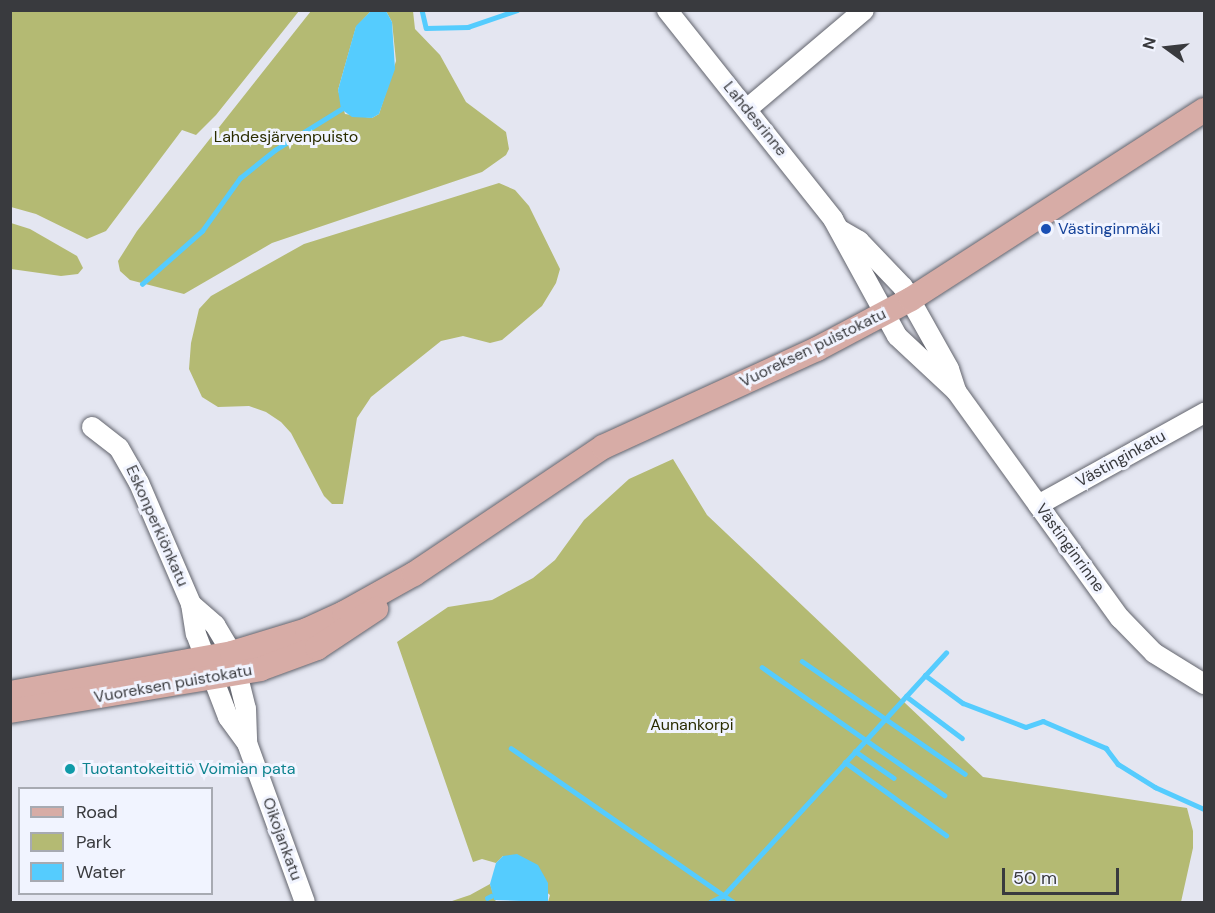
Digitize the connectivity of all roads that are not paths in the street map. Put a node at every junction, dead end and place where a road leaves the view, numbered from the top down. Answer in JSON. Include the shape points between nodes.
{"nodes":[{"id":1,"x":667,"y":10,"type":"edge"},
{"id":2,"x":864,"y":10,"type":"edge"},
{"id":3,"x":747,"y":109,"type":"junction"},
{"id":4,"x":1204,"y":110,"type":"edge"},
{"id":5,"x":840,"y":230,"type":"junction"},
{"id":6,"x":911,"y":299,"type":"junction"},
{"id":7,"x":884,"y":314,"type":"junction"},
{"id":8,"x":956,"y":391,"type":"junction"},
{"id":9,"x":1204,"y":413,"type":"edge"},
{"id":10,"x":92,"y":427,"type":"dead end"},
{"id":11,"x":1038,"y":505,"type":"junction"},
{"id":12,"x":191,"y":604,"type":"junction"},
{"id":13,"x":235,"y":664,"type":"junction"},
{"id":14,"x":210,"y":668,"type":"junction"},
{"id":15,"x":1204,"y":684,"type":"edge"},
{"id":16,"x":10,"y":693,"type":"edge"},
{"id":17,"x":10,"y":711,"type":"edge"},
{"id":18,"x":247,"y":743,"type":"junction"},
{"id":19,"x":305,"y":903,"type":"edge"}],
"edges":[{"from":1,"to":3,"type":"street","name":"Lahdesrinne"},
{"from":2,"to":3,"type":"street"},
{"from":3,"to":5,"type":"street","name":"Lahdesrinne"},
{"from":4,"to":6,"type":"main road","name":"Vuoreksen puistokatu"},
{"from":5,"to":6,"type":"street","name":"Lahdesrinne","via":[[876,257]]},
{"from":5,"to":7,"type":"street","name":"Lahdesrinne"},
{"from":6,"to":7,"type":"main road","name":"Vuoreksen puistokatu"},
{"from":6,"to":8,"type":"street","name":"Västinginrinne","via":[[949,369]]},
{"from":7,"to":8,"type":"street","name":"Västinginrinne","via":[[897,336]]},
{"from":7,"to":13,"type":"main road","name":"Vuoreksen puistokatu","via":[[818,349],[603,447],[414,574],[344,633],[317,648]]},
{"from":8,"to":11,"type":"street","name":"Västinginrinne"},
{"from":9,"to":11,"type":"street","name":"Västinginkatu"},
{"from":10,"to":12,"type":"street","name":"Eskonperkiönkatu","via":[[114,442],[129,462]]},
{"from":11,"to":15,"type":"street","name":"Västinginrinne","via":[[1137,637],[1154,653]]},
{"from":12,"to":13,"type":"street","name":"Eskonperkiönkatu","via":[[215,625]]},
{"from":12,"to":14,"type":"street","name":"Eskonperkiönkatu"},
{"from":13,"to":14,"type":"main road","name":"Vuoreksen puistokatu"},
{"from":13,"to":18,"type":"street","name":"Oikojankatu","via":[[246,709]]},
{"from":14,"to":16,"type":"main road","name":"Vuoreksen puistokatu"},
{"from":14,"to":17,"type":"main road","name":"Vuoreksen puistokatu"},
{"from":14,"to":18,"type":"street","name":"Oikojankatu","via":[[228,717]]},
{"from":18,"to":19,"type":"street","name":"Oikojankatu"}]}
